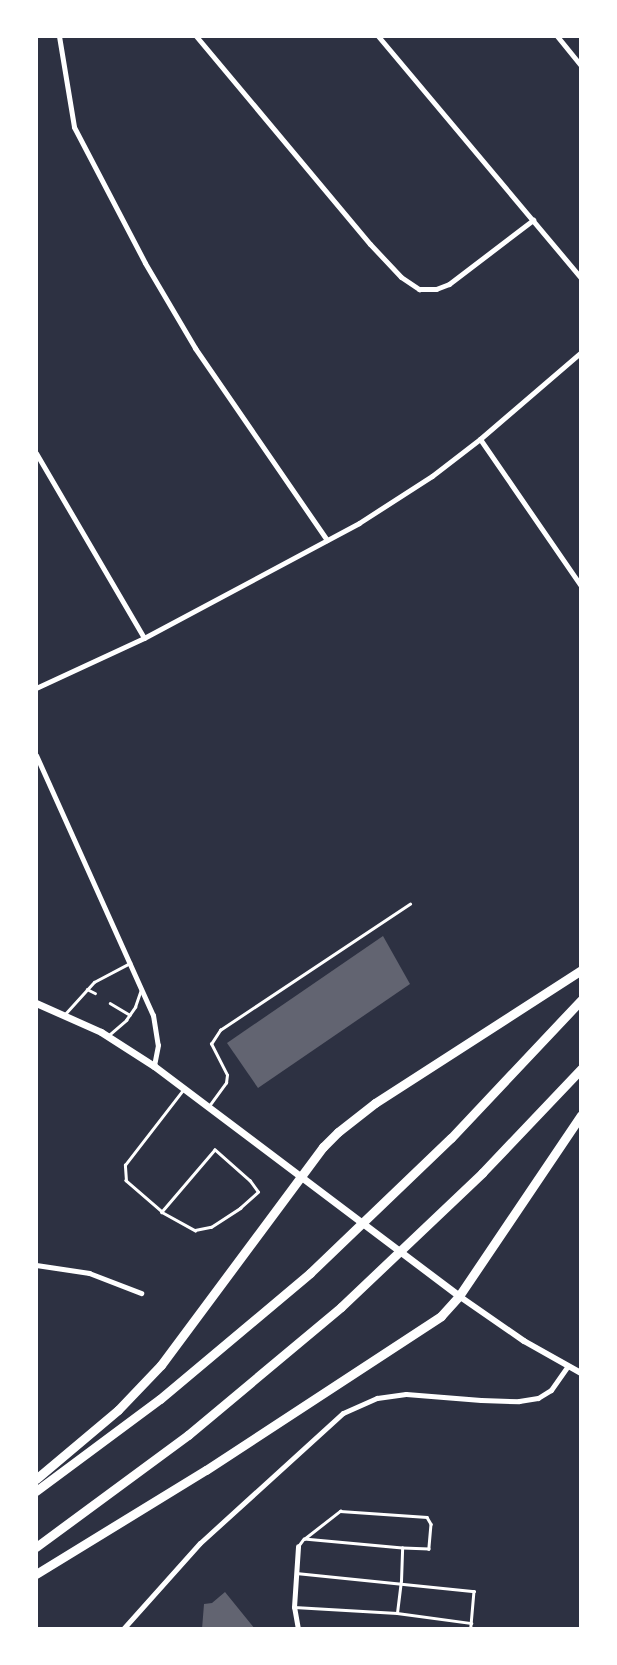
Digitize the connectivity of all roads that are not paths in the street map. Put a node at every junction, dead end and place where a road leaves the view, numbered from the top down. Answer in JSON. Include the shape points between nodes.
{"nodes":[{"id":1,"x":59,"y":36,"type":"edge"},
{"id":2,"x":196,"y":36,"type":"edge"},
{"id":3,"x":378,"y":36,"type":"edge"},
{"id":4,"x":557,"y":36,"type":"edge"},
{"id":5,"x":581,"y":66,"type":"edge"},
{"id":6,"x":532,"y":220,"type":"junction"},
{"id":7,"x":581,"y":278,"type":"edge"},
{"id":8,"x":581,"y":352,"type":"edge"},
{"id":9,"x":480,"y":439,"type":"junction"},
{"id":10,"x":36,"y":453,"type":"edge"},
{"id":11,"x":327,"y":540,"type":"junction"},
{"id":12,"x":581,"y":586,"type":"edge"},
{"id":13,"x":144,"y":638,"type":"junction"},
{"id":14,"x":36,"y":688,"type":"edge"},
{"id":15,"x":36,"y":755,"type":"edge"},
{"id":16,"x":410,"y":904,"type":"dead end"},
{"id":17,"x":130,"y":963,"type":"junction"},
{"id":18,"x":581,"y":970,"type":"edge"},
{"id":19,"x":142,"y":988,"type":"junction"},
{"id":20,"x":87,"y":989,"type":"junction"},
{"id":21,"x":95,"y":993,"type":"dead end"},
{"id":22,"x":581,"y":1000,"type":"edge"},
{"id":23,"x":110,"y":1002,"type":"dead end"},
{"id":24,"x":36,"y":1003,"type":"edge"},
{"id":25,"x":65,"y":1014,"type":"junction"},
{"id":26,"x":130,"y":1014,"type":"junction"},
{"id":27,"x":108,"y":1036,"type":"junction"},
{"id":28,"x":154,"y":1066,"type":"junction"},
{"id":29,"x":581,"y":1069,"type":"edge"},
{"id":30,"x":184,"y":1089,"type":"junction"},
{"id":31,"x":208,"y":1107,"type":"junction"},
{"id":32,"x":581,"y":1115,"type":"edge"},
{"id":33,"x":302,"y":1178,"type":"junction"},
{"id":34,"x":162,"y":1212,"type":"junction"},
{"id":35,"x":36,"y":1264,"type":"edge"},
{"id":36,"x":140,"y":1293,"type":"dead end"},
{"id":37,"x":459,"y":1296,"type":"junction"},
{"id":38,"x":568,"y":1366,"type":"junction"},
{"id":39,"x":581,"y":1373,"type":"edge"},
{"id":40,"x":36,"y":1479,"type":"edge"},
{"id":41,"x":36,"y":1491,"type":"edge"},
{"id":42,"x":304,"y":1538,"type":"junction"},
{"id":43,"x":298,"y":1546,"type":"joint"},
{"id":44,"x":36,"y":1547,"type":"edge"},
{"id":45,"x":402,"y":1548,"type":"junction"},
{"id":46,"x":295,"y":1573,"type":"junction"},
{"id":47,"x":36,"y":1574,"type":"edge"},
{"id":48,"x":400,"y":1581,"type":"junction"},
{"id":49,"x":294,"y":1607,"type":"junction"},
{"id":50,"x":397,"y":1613,"type":"junction"},
{"id":51,"x":471,"y":1623,"type":"junction"},
{"id":52,"x":123,"y":1629,"type":"edge"},
{"id":53,"x":298,"y":1629,"type":"edge"},
{"id":54,"x":471,"y":1629,"type":"edge"}],
"edges":[{"from":1,"to":11,"type":"street","via":[[74,127],[144,263],[195,348]]},
{"from":2,"to":6,"type":"street","via":[[370,244],[401,276],[419,289],[436,289],[449,284]]},
{"from":3,"to":6,"type":"street"},
{"from":4,"to":5,"type":"street"},
{"from":6,"to":7,"type":"street"},
{"from":8,"to":9,"type":"street"},
{"from":9,"to":11,"type":"street","via":[[432,476]]},
{"from":9,"to":12,"type":"street"},
{"from":10,"to":13,"type":"street"},
{"from":11,"to":13,"type":"street"},
{"from":13,"to":14,"type":"street"},
{"from":15,"to":17,"type":"street"},
{"from":16,"to":31,"type":"lane","via":[[220,1030],[211,1044],[227,1075],[226,1083]]},
{"from":17,"to":19,"type":"street"},
{"from":17,"to":20,"type":"lane"},
{"from":18,"to":33,"type":"highway","via":[[356,1116],[323,1147]]},
{"from":19,"to":26,"type":"lane"},
{"from":19,"to":28,"type":"street","via":[[157,1030]]},
{"from":20,"to":21,"type":"lane"},
{"from":20,"to":25,"type":"lane"},
{"from":22,"to":41,"type":"highway","via":[[451,1138],[310,1273],[160,1399]]},
{"from":23,"to":26,"type":"lane"},
{"from":24,"to":25,"type":"main road"},
{"from":25,"to":27,"type":"main road"},
{"from":26,"to":27,"type":"lane"},
{"from":27,"to":28,"type":"main road"},
{"from":28,"to":30,"type":"main road"},
{"from":29,"to":44,"type":"highway","via":[[438,1218],[327,1320],[188,1435]]},
{"from":30,"to":31,"type":"main road"},
{"from":30,"to":34,"type":"lane","via":[[125,1165],[126,1181]]},
{"from":31,"to":33,"type":"main road"},
{"from":32,"to":37,"type":"highway"},
{"from":33,"to":37,"type":"main road"},
{"from":33,"to":40,"type":"highway","via":[[160,1365],[118,1410]]},
{"from":34,"to":34,"type":"lane","via":[[215,1150],[258,1192],[211,1227],[195,1230]]},
{"from":35,"to":36,"type":"street","via":[[89,1273]]},
{"from":37,"to":38,"type":"street"},
{"from":37,"to":47,"type":"highway","via":[[441,1316],[206,1470]]},
{"from":38,"to":39,"type":"street"},
{"from":38,"to":52,"type":"street","via":[[551,1390],[538,1398],[481,1400],[406,1394],[377,1398],[343,1412],[200,1543]]},
{"from":42,"to":43,"type":"lane"},
{"from":42,"to":45,"type":"lane"},
{"from":42,"to":45,"type":"lane","via":[[340,1511],[428,1517],[431,1524],[430,1549]]},
{"from":43,"to":46,"type":"street"},
{"from":45,"to":48,"type":"lane"},
{"from":46,"to":48,"type":"lane"},
{"from":46,"to":49,"type":"street"},
{"from":48,"to":50,"type":"lane"},
{"from":48,"to":51,"type":"lane","via":[[474,1591]]},
{"from":49,"to":50,"type":"lane"},
{"from":49,"to":53,"type":"street"},
{"from":50,"to":51,"type":"lane"},
{"from":51,"to":54,"type":"lane"}]}
